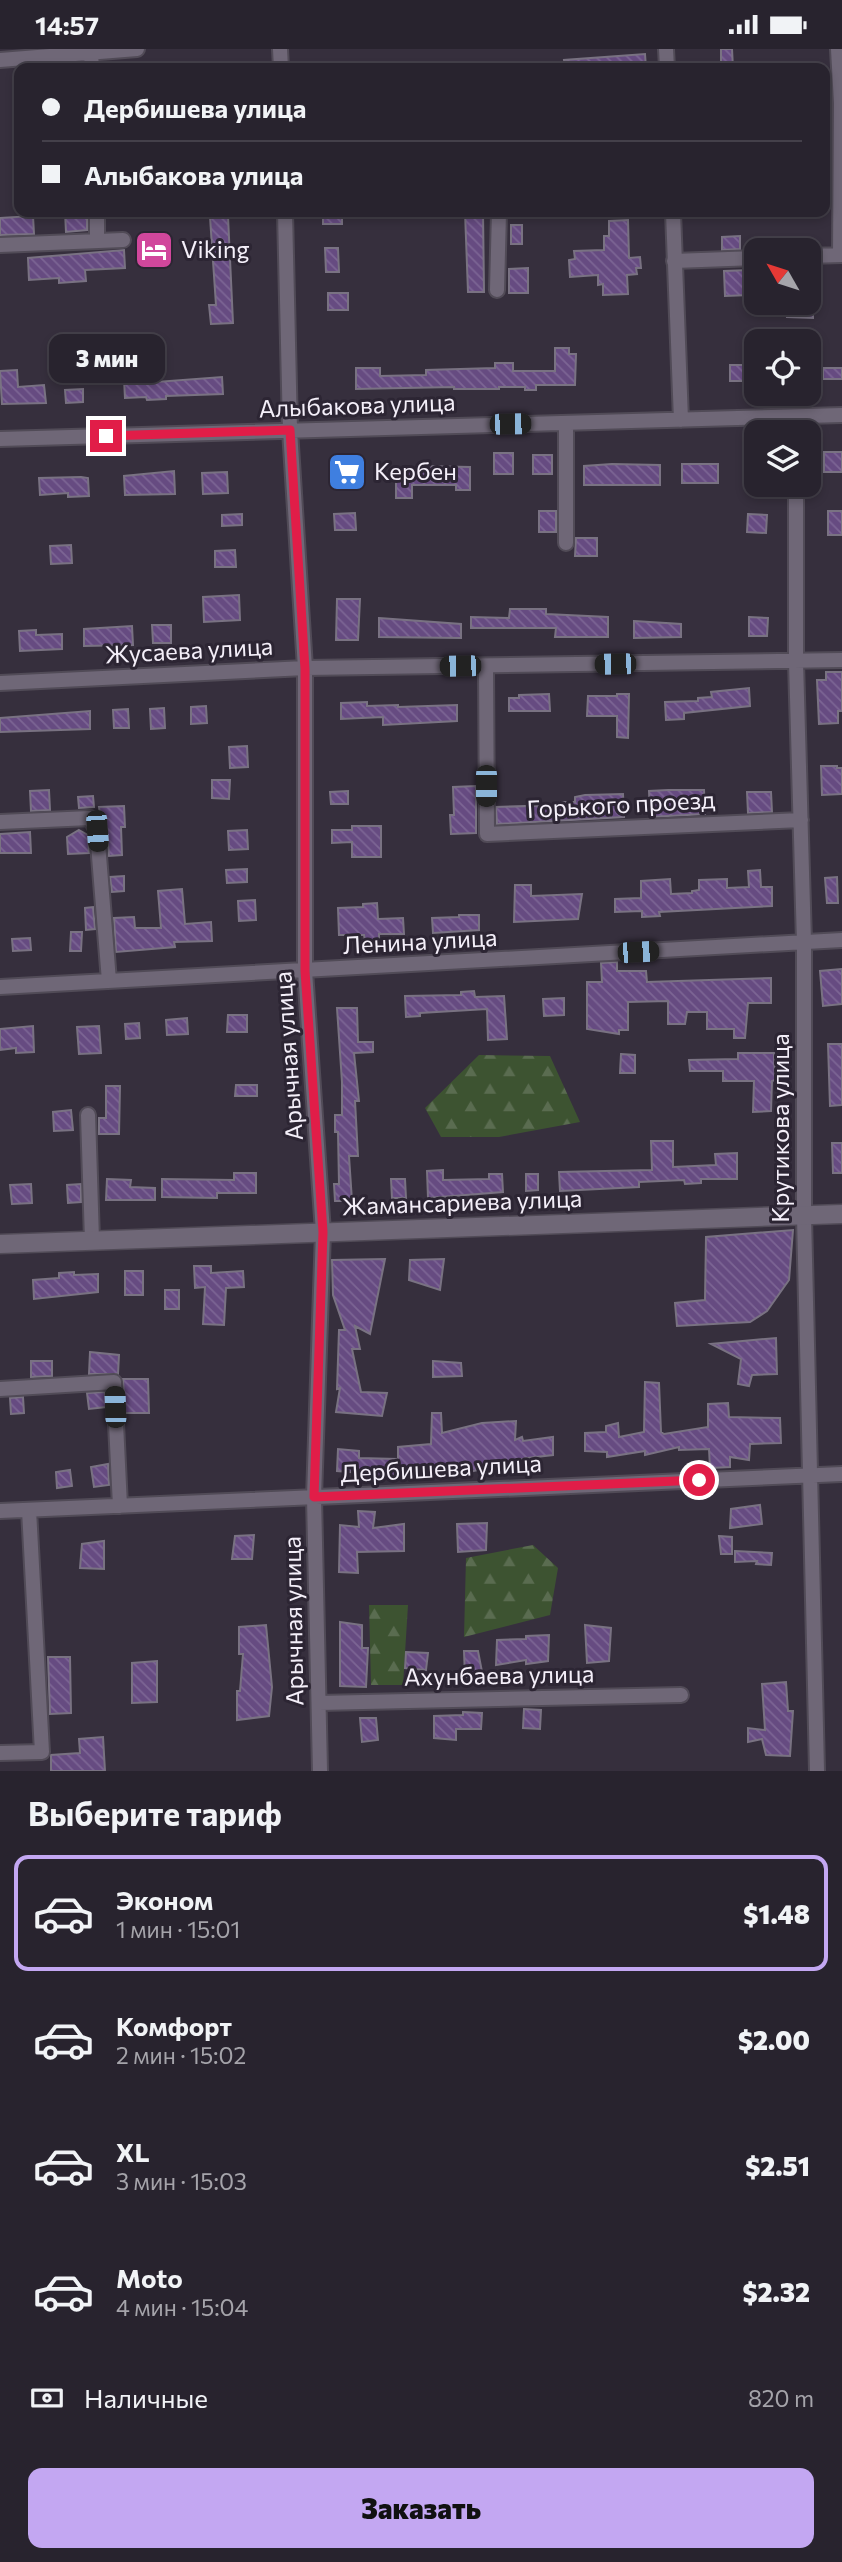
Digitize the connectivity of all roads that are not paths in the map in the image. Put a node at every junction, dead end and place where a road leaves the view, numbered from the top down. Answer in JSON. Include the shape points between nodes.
{"nodes":[{"id":1,"x":137,"y":49,"type":"edge"},
{"id":2,"x":838,"y":49,"type":"edge"},
{"id":3,"x":0,"y":60,"type":"edge"},
{"id":4,"x":91,"y":61,"type":"edge"},
{"id":5,"x":842,"y":103,"type":"edge"},
{"id":6,"x":97,"y":217,"type":"edge"},
{"id":7,"x":285,"y":217,"type":"edge"},
{"id":8,"x":499,"y":217,"type":"edge"},
{"id":9,"x":673,"y":217,"type":"edge"},
{"id":10,"x":97,"y":240,"type":"junction"},
{"id":11,"x":123,"y":240,"type":"dead end"},
{"id":12,"x":0,"y":245,"type":"edge"},
{"id":13,"x":841,"y":255,"type":"edge"},
{"id":14,"x":821,"y":256,"type":"edge"},
{"id":15,"x":744,"y":258,"type":"edge"},
{"id":16,"x":674,"y":261,"type":"junction"},
{"id":17,"x":497,"y":290,"type":"dead end"},
{"id":18,"x":842,"y":415,"type":"edge"},
{"id":19,"x":681,"y":420,"type":"junction"},
{"id":20,"x":819,"y":420,"type":"edge"},
{"id":21,"x":566,"y":423,"type":"junction"},
{"id":22,"x":744,"y":423,"type":"edge"},
{"id":23,"x":290,"y":430,"type":"junction"},
{"id":24,"x":0,"y":439,"type":"edge"},
{"id":25,"x":796,"y":497,"type":"edge"},
{"id":26,"x":566,"y":543,"type":"dead end"},
{"id":27,"x":842,"y":660,"type":"edge"},
{"id":28,"x":796,"y":662,"type":"junction"},
{"id":29,"x":486,"y":666,"type":"junction"},
{"id":30,"x":305,"y":669,"type":"junction"},
{"id":31,"x":0,"y":683,"type":"edge"},
{"id":32,"x":801,"y":820,"type":"junction"},
{"id":33,"x":0,"y":822,"type":"edge"},
{"id":34,"x":842,"y":940,"type":"edge"},
{"id":35,"x":803,"y":942,"type":"junction"},
{"id":36,"x":305,"y":971,"type":"junction"},
{"id":37,"x":109,"y":981,"type":"junction"},
{"id":38,"x":0,"y":987,"type":"edge"},
{"id":39,"x":88,"y":1115,"type":"dead end"},
{"id":40,"x":842,"y":1214,"type":"edge"},
{"id":41,"x":804,"y":1216,"type":"junction"},
{"id":42,"x":323,"y":1232,"type":"junction"},
{"id":43,"x":92,"y":1240,"type":"junction"},
{"id":44,"x":0,"y":1244,"type":"edge"},
{"id":45,"x":0,"y":1389,"type":"edge"},
{"id":46,"x":842,"y":1474,"type":"edge"},
{"id":47,"x":810,"y":1475,"type":"junction"},
{"id":48,"x":314,"y":1497,"type":"junction"},
{"id":49,"x":120,"y":1506,"type":"junction"},
{"id":50,"x":29,"y":1510,"type":"junction"},
{"id":51,"x":0,"y":1511,"type":"edge"},
{"id":52,"x":681,"y":1695,"type":"dead end"},
{"id":53,"x":319,"y":1703,"type":"junction"},
{"id":54,"x":0,"y":1753,"type":"edge"},
{"id":55,"x":320,"y":1771,"type":"edge"},
{"id":56,"x":817,"y":1771,"type":"edge"}],
"edges":[{"from":1,"to":4,"type":"street"},
{"from":2,"to":5,"type":"street"},
{"from":3,"to":4,"type":"street"},
{"from":5,"to":13,"type":"street"},
{"from":6,"to":10,"type":"street"},
{"from":7,"to":23,"type":"street","name":"Арычная улица"},
{"from":8,"to":17,"type":"street"},
{"from":9,"to":16,"type":"street"},
{"from":10,"to":11,"type":"street"},
{"from":10,"to":12,"type":"street"},
{"from":13,"to":14,"type":"street"},
{"from":15,"to":16,"type":"street"},
{"from":16,"to":19,"type":"street"},
{"from":18,"to":20,"type":"street","name":"Алыбакова улица"},
{"from":19,"to":21,"type":"street","name":"Алыбакова улица"},
{"from":19,"to":22,"type":"street","name":"Алыбакова улица"},
{"from":21,"to":23,"type":"street","name":"Алыбакова улица"},
{"from":21,"to":26,"type":"street"},
{"from":23,"to":24,"type":"street","name":"Алыбакова улица"},
{"from":23,"to":30,"type":"street","name":"Арычная улица"},
{"from":25,"to":28,"type":"street","name":"Крутикова улица"},
{"from":27,"to":28,"type":"street","name":"Жусаева улица"},
{"from":28,"to":29,"type":"street","name":"Жусаева улица"},
{"from":28,"to":32,"type":"street","name":"Крутикова улица"},
{"from":29,"to":30,"type":"street","name":"Жусаева улица"},
{"from":29,"to":32,"type":"street","name":"Горького проезд","via":[[487,834]]},
{"from":30,"to":31,"type":"street","name":"Жусаева улица"},
{"from":30,"to":36,"type":"street","name":"Арычная улица"},
{"from":32,"to":35,"type":"street","name":"Крутикова улица"},
{"from":33,"to":37,"type":"street","via":[[90,818],[97,831]]},
{"from":34,"to":35,"type":"street","name":"Ленина улица"},
{"from":35,"to":36,"type":"street","name":"Ленина улица"},
{"from":35,"to":41,"type":"street","name":"Крутикова улица"},
{"from":36,"to":37,"type":"street","name":"Ленина улица"},
{"from":36,"to":42,"type":"street","name":"Арычная улица"},
{"from":37,"to":38,"type":"street","name":"Ленина улица"},
{"from":39,"to":43,"type":"street"},
{"from":40,"to":41,"type":"street","name":"Жамансариева улица"},
{"from":41,"to":42,"type":"street","name":"Жамансариева улица"},
{"from":41,"to":47,"type":"street","name":"Крутикова улица"},
{"from":42,"to":43,"type":"street","name":"Жамансариева улица"},
{"from":42,"to":48,"type":"street","name":"Арычная улица"},
{"from":43,"to":44,"type":"street","name":"Жамансариева улица"},
{"from":45,"to":49,"type":"street","via":[[114,1382]]},
{"from":46,"to":47,"type":"street","name":"Дербишева улица"},
{"from":47,"to":48,"type":"street","name":"Дербишева улица"},
{"from":47,"to":56,"type":"street","name":"Крутикова улица"},
{"from":48,"to":49,"type":"street","name":"Дербишева улица"},
{"from":48,"to":53,"type":"street","name":"Арычная улица"},
{"from":49,"to":50,"type":"street","name":"Дербишева улица"},
{"from":50,"to":51,"type":"street","name":"Дербишева улица"},
{"from":50,"to":54,"type":"street","via":[[42,1752]]},
{"from":52,"to":53,"type":"street","name":"Ахунбаева улица"},
{"from":53,"to":55,"type":"street","name":"Арычная улица"}]}
